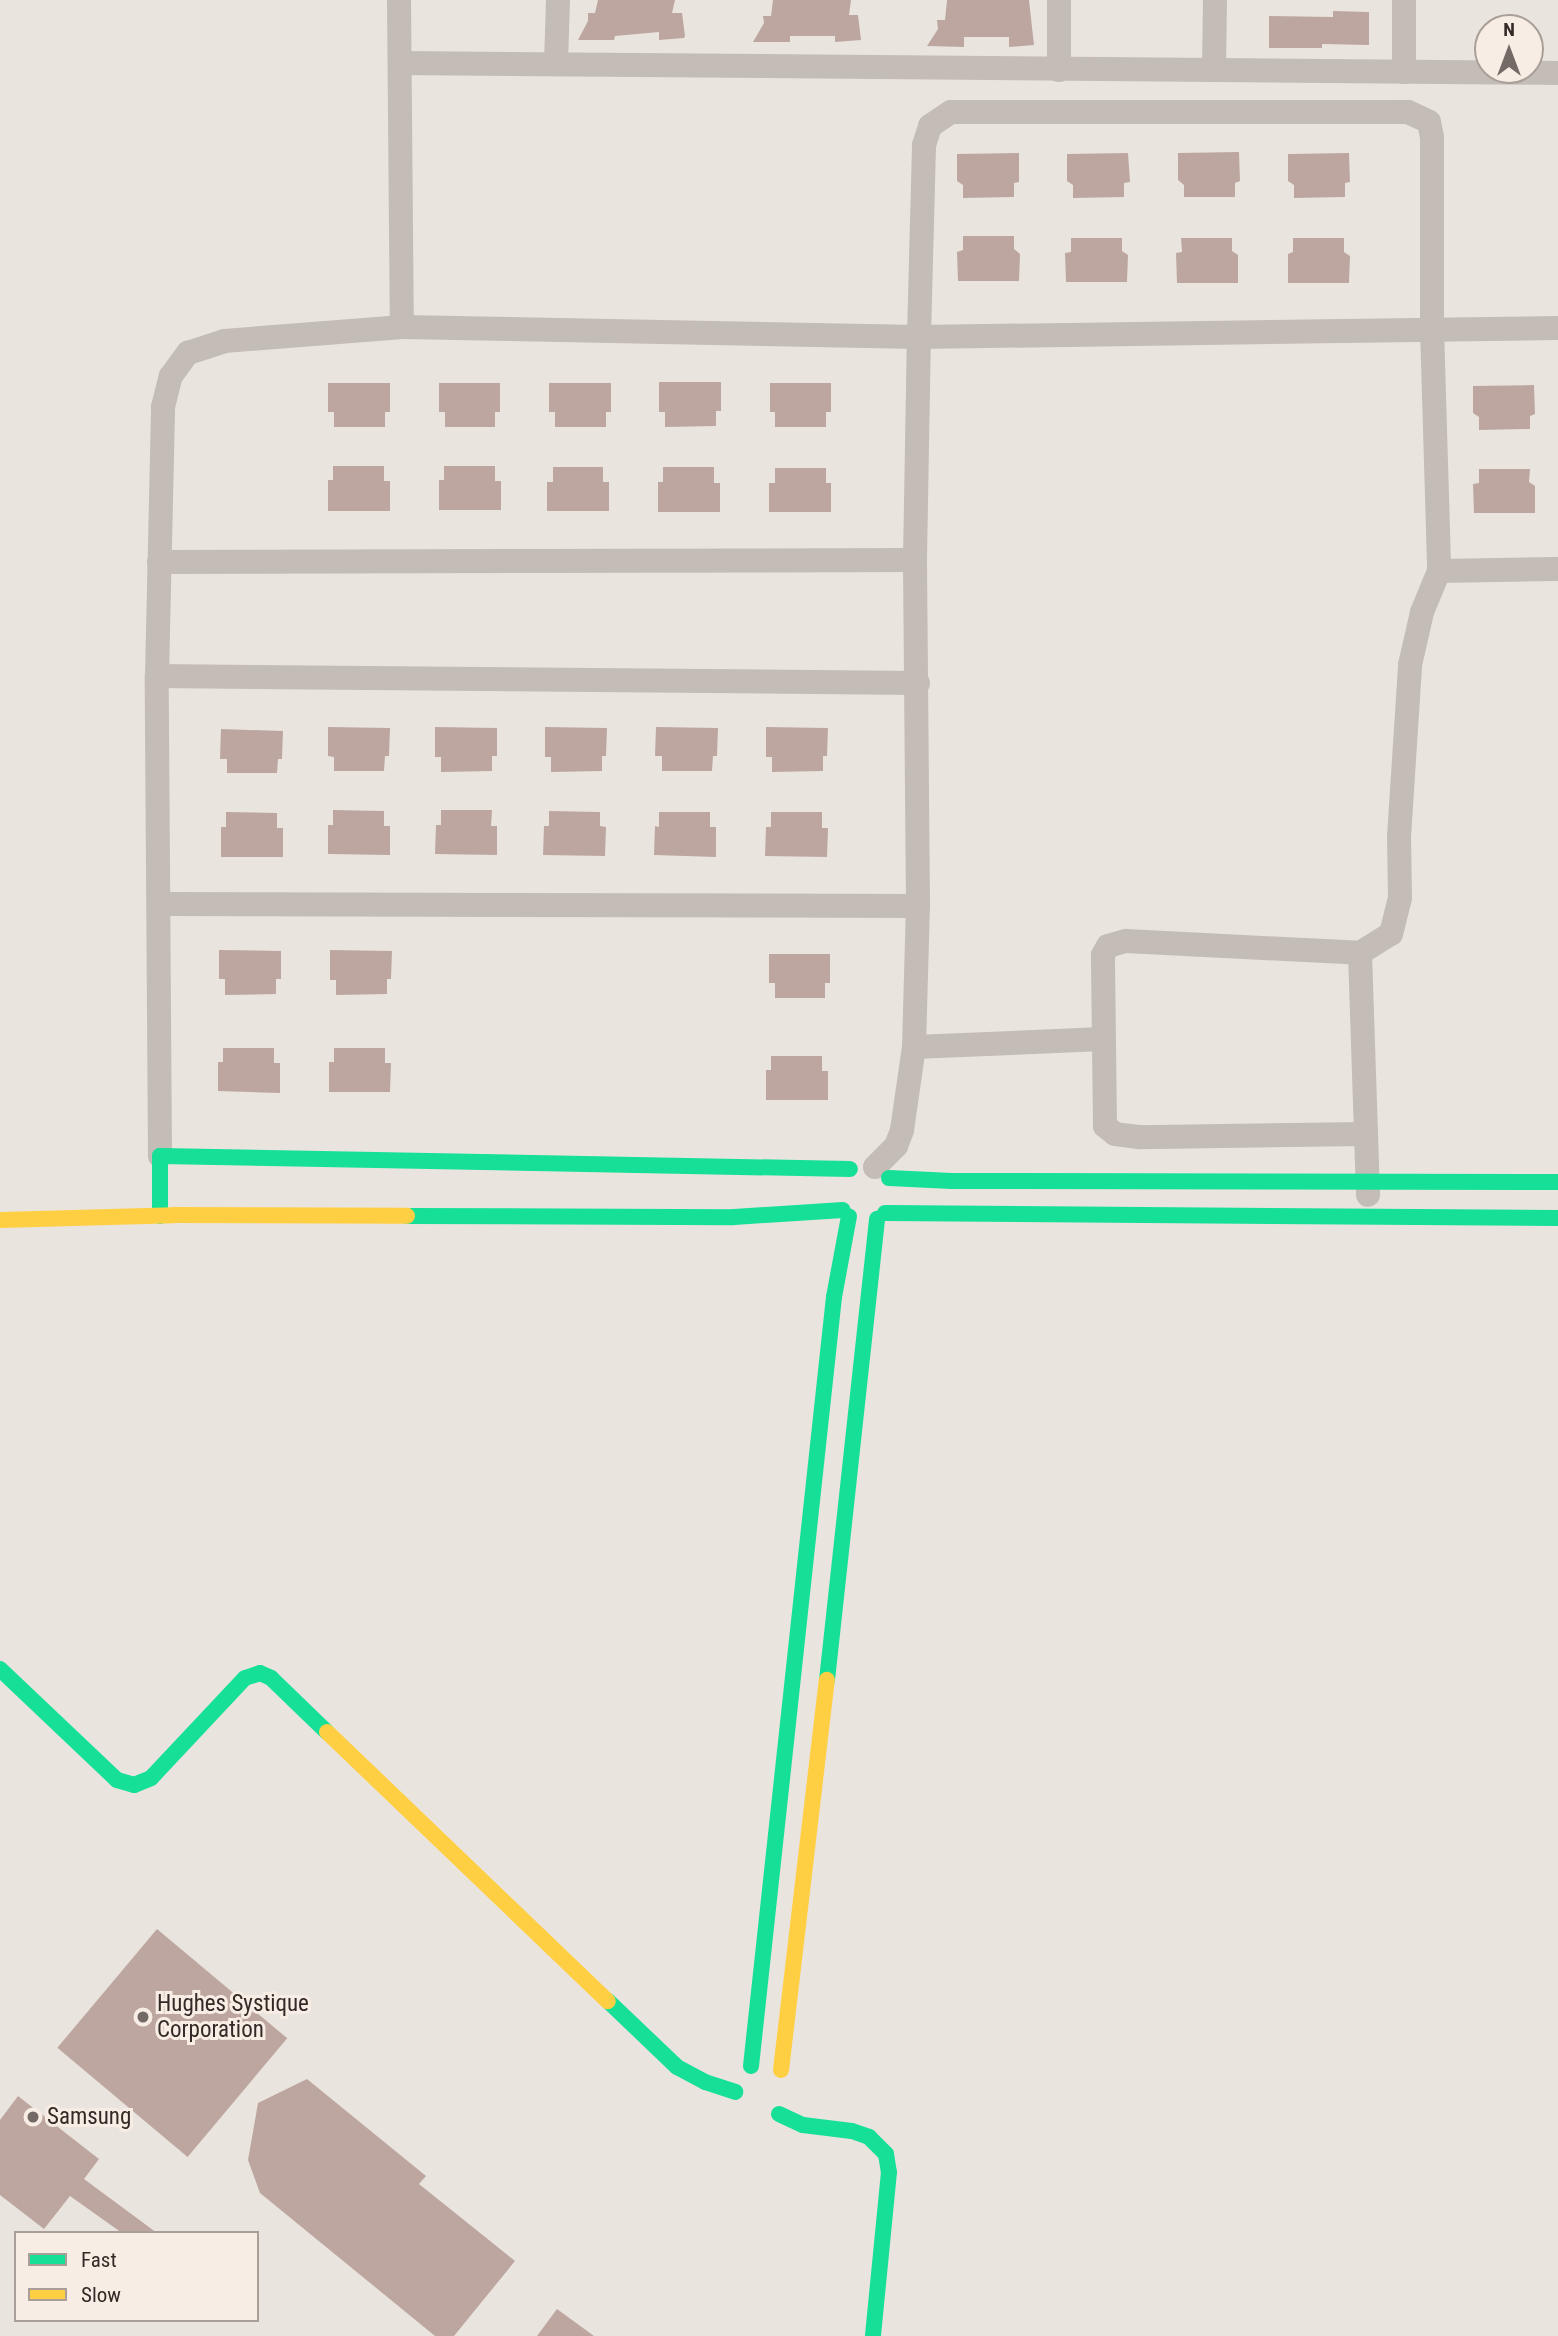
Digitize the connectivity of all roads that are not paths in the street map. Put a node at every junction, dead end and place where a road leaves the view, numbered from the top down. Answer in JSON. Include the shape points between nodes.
{"nodes":[{"id":1,"x":399,"y":0,"type":"edge"},
{"id":2,"x":558,"y":0,"type":"edge"},
{"id":3,"x":1059,"y":0,"type":"edge"},
{"id":4,"x":1215,"y":0,"type":"edge"},
{"id":5,"x":1404,"y":0,"type":"edge"},
{"id":6,"x":400,"y":63,"type":"junction"},
{"id":7,"x":556,"y":63,"type":"junction"},
{"id":8,"x":1059,"y":70,"type":"junction"},
{"id":9,"x":1214,"y":70,"type":"junction"},
{"id":10,"x":1404,"y":72,"type":"junction"},
{"id":11,"x":1558,"y":73,"type":"edge"},
{"id":12,"x":402,"y":327,"type":"junction"},
{"id":13,"x":1432,"y":328,"type":"junction"},
{"id":14,"x":1558,"y":328,"type":"edge"},
{"id":15,"x":919,"y":337,"type":"junction"},
{"id":16,"x":915,"y":560,"type":"junction"},
{"id":17,"x":159,"y":562,"type":"junction"},
{"id":18,"x":1558,"y":569,"type":"edge"},
{"id":19,"x":1439,"y":571,"type":"junction"},
{"id":20,"x":156,"y":676,"type":"junction"},
{"id":21,"x":918,"y":682,"type":"junction"},
{"id":22,"x":160,"y":904,"type":"junction"},
{"id":23,"x":918,"y":906,"type":"junction"},
{"id":24,"x":1360,"y":953,"type":"junction"},
{"id":25,"x":1103,"y":1039,"type":"junction"},
{"id":26,"x":914,"y":1047,"type":"junction"},
{"id":27,"x":1366,"y":1134,"type":"junction"},
{"id":28,"x":160,"y":1156,"type":"junction"},
{"id":29,"x":850,"y":1170,"type":"junction"},
{"id":30,"x":882,"y":1173,"type":"junction"},
{"id":31,"x":1368,"y":1180,"type":"junction"},
{"id":32,"x":1558,"y":1182,"type":"edge"},
{"id":33,"x":846,"y":1213,"type":"junction"},
{"id":34,"x":160,"y":1216,"type":"junction"},
{"id":35,"x":881,"y":1216,"type":"junction"},
{"id":36,"x":1367,"y":1217,"type":"junction"},
{"id":37,"x":1558,"y":1219,"type":"edge"},
{"id":38,"x":0,"y":1220,"type":"edge"},
{"id":39,"x":0,"y":1669,"type":"edge"},
{"id":40,"x":751,"y":2066,"type":"junction"},
{"id":41,"x":790,"y":2100,"type":"dead end"},
{"id":42,"x":779,"y":2115,"type":"junction"},
{"id":43,"x":761,"y":2120,"type":"dead end"},
{"id":44,"x":873,"y":2336,"type":"edge"}],
"edges":[{"from":1,"to":6,"type":"street"},
{"from":2,"to":7,"type":"street"},
{"from":3,"to":8,"type":"street"},
{"from":4,"to":9,"type":"street"},
{"from":5,"to":10,"type":"street"},
{"from":6,"to":7,"type":"street"},
{"from":6,"to":12,"type":"street"},
{"from":7,"to":8,"type":"street"},
{"from":8,"to":9,"type":"street"},
{"from":9,"to":10,"type":"street"},
{"from":10,"to":11,"type":"street"},
{"from":12,"to":15,"type":"street"},
{"from":12,"to":17,"type":"street","via":[[224,341],[188,354],[171,376],[163,407]]},
{"from":13,"to":14,"type":"street"},
{"from":13,"to":15,"type":"street"},
{"from":13,"to":15,"type":"street","via":[[1432,137],[1429,122],[1408,112],[951,111],[930,126],[924,145]]},
{"from":13,"to":19,"type":"street"},
{"from":15,"to":16,"type":"street"},
{"from":16,"to":17,"type":"street"},
{"from":16,"to":21,"type":"street"},
{"from":17,"to":20,"type":"street"},
{"from":18,"to":19,"type":"street"},
{"from":19,"to":24,"type":"street","via":[[1422,612],[1410,665],[1399,837],[1400,898],[1391,934]]},
{"from":20,"to":21,"type":"street"},
{"from":20,"to":22,"type":"street"},
{"from":21,"to":23,"type":"street"},
{"from":22,"to":23,"type":"street"},
{"from":22,"to":28,"type":"street"},
{"from":23,"to":26,"type":"street"},
{"from":24,"to":25,"type":"street","via":[[1126,941],[1108,946],[1102,972]]},
{"from":24,"to":27,"type":"street"},
{"from":25,"to":26,"type":"street"},
{"from":25,"to":27,"type":"street","via":[[1105,1126],[1115,1134]]},
{"from":26,"to":30,"type":"street","via":[[902,1130]]},
{"from":27,"to":31,"type":"street"},
{"from":28,"to":29,"type":"street"},
{"from":28,"to":34,"type":"street"},
{"from":29,"to":30,"type":"street","via":[[867,1165]]},
{"from":29,"to":33,"type":"street","via":[[838,1187]]},
{"from":30,"to":31,"type":"street","via":[[952,1181]]},
{"from":30,"to":35,"type":"street","via":[[893,1196]]},
{"from":31,"to":32,"type":"street"},
{"from":31,"to":36,"type":"street"},
{"from":33,"to":34,"type":"street","via":[[734,1217]]},
{"from":33,"to":35,"type":"street","via":[[858,1220]]},
{"from":33,"to":40,"type":"street"},
{"from":34,"to":38,"type":"street"},
{"from":35,"to":36,"type":"street"},
{"from":35,"to":40,"type":"street","via":[[786,2076],[769,2064]]},
{"from":36,"to":37,"type":"street"},
{"from":39,"to":40,"type":"street","via":[[117,1780],[134,1785],[151,1778],[245,1678],[260,1673],[271,1678],[677,2067],[737,2099],[737,2078]]},
{"from":41,"to":42,"type":"street"},
{"from":42,"to":43,"type":"street"},
{"from":42,"to":44,"type":"street","via":[[811,2127],[869,2137],[886,2154],[889,2172]]}]}
